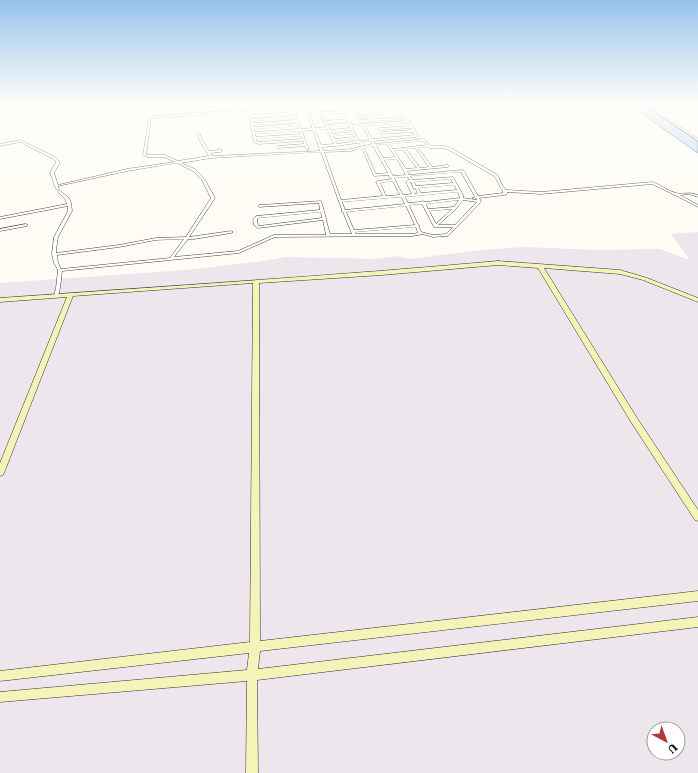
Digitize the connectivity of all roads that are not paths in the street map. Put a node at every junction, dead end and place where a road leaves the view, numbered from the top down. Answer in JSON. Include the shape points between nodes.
{"nodes":[{"id":1,"x":147,"y":138,"type":"edge"},
{"id":2,"x":199,"y":138,"type":"edge"},
{"id":3,"x":254,"y":138,"type":"edge"},
{"id":4,"x":318,"y":138,"type":"edge"},
{"id":5,"x":356,"y":138,"type":"joint"},
{"id":6,"x":385,"y":138,"type":"edge"},
{"id":7,"x":372,"y":139,"type":"junction"},
{"id":8,"x":304,"y":140,"type":"joint"},
{"id":9,"x":334,"y":140,"type":"joint"},
{"id":10,"x":421,"y":140,"type":"joint"},
{"id":11,"x":276,"y":142,"type":"junction"},
{"id":12,"x":358,"y":143,"type":"junction"},
{"id":13,"x":388,"y":143,"type":"junction"},
{"id":14,"x":0,"y":145,"type":"edge"},
{"id":15,"x":306,"y":145,"type":"junction"},
{"id":16,"x":336,"y":145,"type":"junction"},
{"id":17,"x":374,"y":145,"type":"junction"},
{"id":18,"x":429,"y":146,"type":"junction"},
{"id":19,"x":278,"y":147,"type":"junction"},
{"id":20,"x":363,"y":148,"type":"junction"},
{"id":21,"x":417,"y":148,"type":"junction"},
{"id":22,"x":220,"y":149,"type":"dead end"},
{"id":23,"x":322,"y":149,"type":"junction"},
{"id":24,"x":404,"y":149,"type":"junction"},
{"id":25,"x":308,"y":150,"type":"junction"},
{"id":26,"x":392,"y":150,"type":"junction"},
{"id":27,"x":209,"y":152,"type":"junction"},
{"id":28,"x":211,"y":157,"type":"junction"},
{"id":29,"x":398,"y":158,"type":"junction"},
{"id":30,"x":382,"y":159,"type":"junction"},
{"id":31,"x":177,"y":162,"type":"junction"},
{"id":32,"x":447,"y":166,"type":"dead end"},
{"id":33,"x":431,"y":168,"type":"junction"},
{"id":34,"x":419,"y":169,"type":"junction"},
{"id":35,"x":406,"y":170,"type":"junction"},
{"id":36,"x":409,"y":175,"type":"junction"},
{"id":37,"x":391,"y":177,"type":"junction"},
{"id":38,"x":412,"y":180,"type":"junction"},
{"id":39,"x":455,"y":184,"type":"junction"},
{"id":40,"x":56,"y":186,"type":"junction"},
{"id":41,"x":416,"y":187,"type":"junction"},
{"id":42,"x":411,"y":188,"type":"junction"},
{"id":43,"x":459,"y":190,"type":"junction"},
{"id":44,"x":505,"y":191,"type":"junction"},
{"id":45,"x":414,"y":194,"type":"junction"},
{"id":46,"x":420,"y":194,"type":"junction"},
{"id":47,"x":676,"y":194,"type":"junction"},
{"id":48,"x":402,"y":196,"type":"junction"},
{"id":49,"x":698,"y":196,"type":"edge"},
{"id":50,"x":385,"y":197,"type":"junction"},
{"id":51,"x":477,"y":197,"type":"junction"},
{"id":52,"x":462,"y":199,"type":"junction"},
{"id":53,"x":467,"y":199,"type":"junction"},
{"id":54,"x":340,"y":201,"type":"junction"},
{"id":55,"x":479,"y":201,"type":"junction"},
{"id":56,"x":423,"y":202,"type":"junction"},
{"id":57,"x":407,"y":204,"type":"junction"},
{"id":58,"x":69,"y":205,"type":"junction"},
{"id":59,"x":260,"y":206,"type":"dead end"},
{"id":60,"x":698,"y":206,"type":"edge"},
{"id":61,"x":455,"y":208,"type":"junction"},
{"id":62,"x":344,"y":210,"type":"junction"},
{"id":63,"x":427,"y":210,"type":"junction"},
{"id":64,"x":322,"y":211,"type":"junction"},
{"id":65,"x":445,"y":217,"type":"junction"},
{"id":66,"x":0,"y":218,"type":"edge"},
{"id":67,"x":432,"y":218,"type":"junction"},
{"id":68,"x":325,"y":220,"type":"junction"},
{"id":69,"x":26,"y":226,"type":"dead end"},
{"id":70,"x":418,"y":226,"type":"junction"},
{"id":71,"x":435,"y":226,"type":"junction"},
{"id":72,"x":454,"y":226,"type":"junction"},
{"id":73,"x":0,"y":230,"type":"edge"},
{"id":74,"x":231,"y":232,"type":"dead end"},
{"id":75,"x":420,"y":232,"type":"junction"},
{"id":76,"x":353,"y":233,"type":"junction"},
{"id":77,"x":328,"y":235,"type":"junction"},
{"id":78,"x":187,"y":238,"type":"junction"},
{"id":79,"x":54,"y":254,"type":"junction"},
{"id":80,"x":171,"y":259,"type":"junction"},
{"id":81,"x":540,"y":266,"type":"junction"},
{"id":82,"x":60,"y":270,"type":"junction"},
{"id":83,"x":256,"y":281,"type":"junction"},
{"id":84,"x":71,"y":295,"type":"junction"},
{"id":85,"x":56,"y":296,"type":"junction"},
{"id":86,"x":0,"y":300,"type":"edge"},
{"id":87,"x":698,"y":300,"type":"edge"},
{"id":88,"x":0,"y":473,"type":"edge"},
{"id":89,"x":698,"y":517,"type":"edge"},
{"id":90,"x":698,"y":596,"type":"edge"},
{"id":91,"x":698,"y":622,"type":"edge"},
{"id":92,"x":254,"y":647,"type":"junction"},
{"id":93,"x":252,"y":675,"type":"junction"},
{"id":94,"x":0,"y":676,"type":"edge"},
{"id":95,"x":0,"y":697,"type":"edge"},
{"id":96,"x":252,"y":773,"type":"edge"}],
"edges":[{"from":1,"to":31,"type":"street","via":[[144,155],[164,155]]},
{"from":2,"to":27,"type":"street"},
{"from":3,"to":11,"type":"street","via":[[257,143]]},
{"from":4,"to":23,"type":"street"},
{"from":5,"to":9,"type":"street"},
{"from":5,"to":12,"type":"street"},
{"from":6,"to":7,"type":"street"},
{"from":7,"to":12,"type":"street"},
{"from":7,"to":17,"type":"street"},
{"from":8,"to":11,"type":"street"},
{"from":8,"to":15,"type":"street"},
{"from":9,"to":16,"type":"street"},
{"from":10,"to":13,"type":"street"},
{"from":10,"to":18,"type":"street"},
{"from":11,"to":19,"type":"street"},
{"from":12,"to":16,"type":"street"},
{"from":13,"to":17,"type":"street"},
{"from":13,"to":26,"type":"street"},
{"from":14,"to":40,"type":"street","via":[[20,141],[56,159],[58,163],[52,174]]},
{"from":15,"to":19,"type":"street"},
{"from":15,"to":25,"type":"street"},
{"from":16,"to":23,"type":"street"},
{"from":17,"to":20,"type":"street"},
{"from":17,"to":30,"type":"street"},
{"from":18,"to":21,"type":"street"},
{"from":18,"to":44,"type":"street","via":[[446,148],[470,160],[496,176]]},
{"from":19,"to":25,"type":"street","via":[[282,152]]},
{"from":20,"to":23,"type":"street"},
{"from":20,"to":37,"type":"street","via":[[375,175]]},
{"from":21,"to":24,"type":"street"},
{"from":21,"to":33,"type":"street"},
{"from":22,"to":27,"type":"street"},
{"from":23,"to":25,"type":"street"},
{"from":23,"to":28,"type":"street"},
{"from":23,"to":54,"type":"street"},
{"from":24,"to":26,"type":"street"},
{"from":24,"to":34,"type":"street"},
{"from":26,"to":29,"type":"street"},
{"from":27,"to":28,"type":"street"},
{"from":28,"to":31,"type":"street"},
{"from":29,"to":30,"type":"street"},
{"from":29,"to":35,"type":"street"},
{"from":30,"to":37,"type":"street"},
{"from":31,"to":40,"type":"street"},
{"from":31,"to":78,"type":"street","via":[[196,172],[213,198]]},
{"from":32,"to":33,"type":"street"},
{"from":33,"to":34,"type":"street"},
{"from":34,"to":35,"type":"street"},
{"from":35,"to":36,"type":"street"},
{"from":36,"to":37,"type":"street"},
{"from":36,"to":38,"type":"street"},
{"from":36,"to":51,"type":"street","via":[[462,171]]},
{"from":37,"to":48,"type":"street"},
{"from":37,"to":50,"type":"street","via":[[378,182]]},
{"from":38,"to":39,"type":"street","via":[[451,177]]},
{"from":38,"to":41,"type":"street"},
{"from":38,"to":42,"type":"street","via":[[408,181]]},
{"from":39,"to":41,"type":"street"},
{"from":39,"to":43,"type":"street"},
{"from":40,"to":58,"type":"street","via":[[67,198]]},
{"from":41,"to":42,"type":"street"},
{"from":41,"to":46,"type":"street"},
{"from":42,"to":45,"type":"street"},
{"from":43,"to":46,"type":"street"},
{"from":43,"to":52,"type":"street"},
{"from":44,"to":47,"type":"street","via":[[540,193],[652,183]]},
{"from":44,"to":51,"type":"street","via":[[505,194]]},
{"from":45,"to":46,"type":"street"},
{"from":45,"to":48,"type":"street"},
{"from":47,"to":49,"type":"street","via":[[688,192]]},
{"from":47,"to":60,"type":"street"},
{"from":48,"to":50,"type":"street"},
{"from":48,"to":57,"type":"street"},
{"from":50,"to":54,"type":"street"},
{"from":51,"to":53,"type":"street"},
{"from":51,"to":55,"type":"street"},
{"from":52,"to":53,"type":"street"},
{"from":52,"to":56,"type":"street"},
{"from":52,"to":61,"type":"street"},
{"from":53,"to":55,"type":"street"},
{"from":54,"to":62,"type":"street"},
{"from":55,"to":72,"type":"street"},
{"from":56,"to":57,"type":"street"},
{"from":56,"to":63,"type":"street"},
{"from":57,"to":62,"type":"street"},
{"from":57,"to":70,"type":"street"},
{"from":58,"to":66,"type":"street"},
{"from":58,"to":79,"type":"street","via":[[70,211],[56,239]]},
{"from":59,"to":64,"type":"street","via":[[318,201],[321,203]]},
{"from":61,"to":63,"type":"street"},
{"from":61,"to":65,"type":"street"},
{"from":62,"to":76,"type":"street"},
{"from":63,"to":67,"type":"street"},
{"from":64,"to":68,"type":"street"},
{"from":64,"to":68,"type":"street","via":[[257,217],[255,222],[258,227]]},
{"from":65,"to":67,"type":"street"},
{"from":65,"to":71,"type":"street"},
{"from":67,"to":71,"type":"street"},
{"from":68,"to":77,"type":"street"},
{"from":69,"to":73,"type":"street"},
{"from":70,"to":75,"type":"street"},
{"from":70,"to":76,"type":"street"},
{"from":71,"to":72,"type":"street"},
{"from":72,"to":75,"type":"street","via":[[447,235],[433,236]]},
{"from":74,"to":78,"type":"street"},
{"from":75,"to":76,"type":"street"},
{"from":76,"to":77,"type":"street"},
{"from":77,"to":80,"type":"street","via":[[274,236],[239,252]]},
{"from":78,"to":79,"type":"street","via":[[156,239]]},
{"from":78,"to":80,"type":"street"},
{"from":79,"to":82,"type":"street"},
{"from":80,"to":82,"type":"street"},
{"from":81,"to":83,"type":"street","via":[[498,263]]},
{"from":81,"to":87,"type":"street","via":[[620,272]]},
{"from":81,"to":89,"type":"street","via":[[634,420]]},
{"from":82,"to":85,"type":"street"},
{"from":83,"to":84,"type":"street"},
{"from":83,"to":92,"type":"street"},
{"from":84,"to":85,"type":"street"},
{"from":84,"to":88,"type":"street"},
{"from":85,"to":86,"type":"street"},
{"from":90,"to":92,"type":"street"},
{"from":91,"to":93,"type":"street"},
{"from":92,"to":93,"type":"street"},
{"from":92,"to":94,"type":"street"},
{"from":93,"to":95,"type":"street"},
{"from":93,"to":96,"type":"street"}]}
